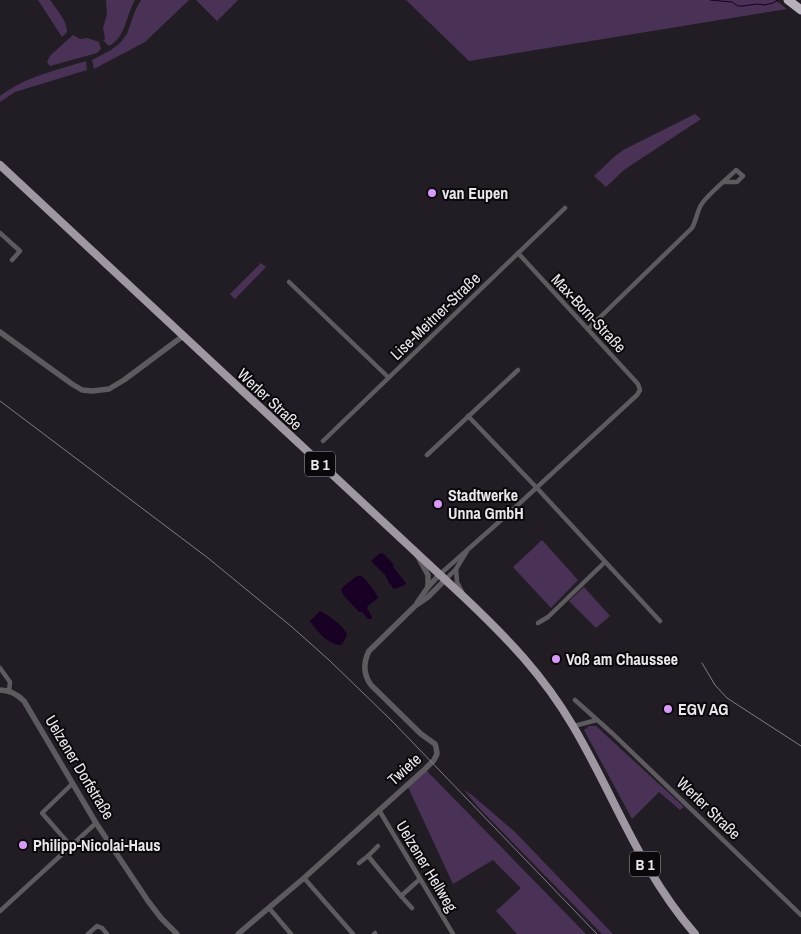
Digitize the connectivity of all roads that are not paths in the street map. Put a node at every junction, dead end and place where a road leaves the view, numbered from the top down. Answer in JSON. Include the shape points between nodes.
{"nodes":[{"id":1,"x":788,"y":0,"type":"edge"},
{"id":2,"x":801,"y":10,"type":"edge"},
{"id":3,"x":0,"y":166,"type":"edge"},
{"id":4,"x":723,"y":182,"type":"dead end"},
{"id":5,"x":565,"y":208,"type":"dead end"},
{"id":6,"x":1,"y":235,"type":"edge"},
{"id":7,"x":518,"y":253,"type":"junction"},
{"id":8,"x":12,"y":260,"type":"dead end"},
{"id":9,"x":289,"y":282,"type":"dead end"},
{"id":10,"x":588,"y":330,"type":"junction"},
{"id":11,"x":0,"y":332,"type":"edge"},
{"id":12,"x":183,"y":336,"type":"junction"},
{"id":13,"x":518,"y":370,"type":"dead end"},
{"id":14,"x":388,"y":378,"type":"junction"},
{"id":15,"x":468,"y":416,"type":"junction"},
{"id":16,"x":323,"y":442,"type":"dead end"},
{"id":17,"x":427,"y":455,"type":"dead end"},
{"id":18,"x":536,"y":487,"type":"junction"},
{"id":19,"x":468,"y":550,"type":"junction"},
{"id":20,"x":416,"y":553,"type":"junction"},
{"id":21,"x":605,"y":562,"type":"junction"},
{"id":22,"x":456,"y":569,"type":"junction"},
{"id":23,"x":442,"y":577,"type":"junction"},
{"id":24,"x":428,"y":587,"type":"junction"},
{"id":25,"x":466,"y":599,"type":"junction"},
{"id":26,"x":415,"y":606,"type":"junction"},
{"id":27,"x":660,"y":621,"type":"dead end"},
{"id":28,"x":538,"y":623,"type":"dead end"},
{"id":29,"x":0,"y":668,"type":"edge"},
{"id":30,"x":0,"y":690,"type":"edge"},
{"id":31,"x":9,"y":691,"type":"junction"},
{"id":32,"x":575,"y":700,"type":"dead end"},
{"id":33,"x":597,"y":720,"type":"junction"},
{"id":34,"x":574,"y":726,"type":"junction"},
{"id":35,"x":72,"y":784,"type":"junction"},
{"id":36,"x":380,"y":810,"type":"junction"},
{"id":37,"x":96,"y":823,"type":"junction"},
{"id":38,"x":71,"y":846,"type":"junction"},
{"id":39,"x":378,"y":846,"type":"dead end"},
{"id":40,"x":368,"y":856,"type":"junction"},
{"id":41,"x":359,"y":863,"type":"dead end"},
{"id":42,"x":304,"y":878,"type":"junction"},
{"id":43,"x":420,"y":879,"type":"junction"},
{"id":44,"x":401,"y":896,"type":"junction"},
{"id":45,"x":269,"y":908,"type":"junction"},
{"id":46,"x":412,"y":908,"type":"dead end"},
{"id":47,"x":0,"y":911,"type":"edge"},
{"id":48,"x":801,"y":915,"type":"edge"},
{"id":49,"x":88,"y":934,"type":"edge"},
{"id":50,"x":107,"y":934,"type":"edge"},
{"id":51,"x":177,"y":934,"type":"edge"},
{"id":52,"x":238,"y":934,"type":"edge"},
{"id":53,"x":291,"y":934,"type":"edge"},
{"id":54,"x":353,"y":934,"type":"edge"},
{"id":55,"x":453,"y":934,"type":"edge"},
{"id":56,"x":695,"y":934,"type":"edge"}],
"edges":[{"from":1,"to":2,"type":"highway"},
{"from":3,"to":12,"type":"main road","name":"Werler Straße","number":"B 1"},
{"from":4,"to":10,"type":"street","via":[[702,202],[692,228]]},
{"from":5,"to":7,"type":"street","name":"Lise-Meitner-Straße"},
{"from":6,"to":8,"type":"street","via":[[20,251]]},
{"from":7,"to":10,"type":"street","name":"Max-Born-Straße"},
{"from":7,"to":14,"type":"street","name":"Lise-Meitner-Straße"},
{"from":9,"to":14,"type":"street"},
{"from":10,"to":18,"type":"street","name":"Max-Born-Straße","via":[[640,390]]},
{"from":11,"to":12,"type":"street","via":[[72,384],[92,391],[109,389],[124,380]]},
{"from":12,"to":20,"type":"main road","name":"Werler Straße","number":"B 1"},
{"from":13,"to":15,"type":"street"},
{"from":14,"to":16,"type":"street","name":"Lise-Meitner-Straße"},
{"from":15,"to":17,"type":"street"},
{"from":15,"to":18,"type":"street"},
{"from":18,"to":19,"type":"street"},
{"from":18,"to":21,"type":"street"},
{"from":19,"to":22,"type":"street"},
{"from":19,"to":23,"type":"street"},
{"from":20,"to":23,"type":"main road","name":"Werler Straße","number":"B 1"},
{"from":20,"to":24,"type":"street","via":[[428,575]]},
{"from":21,"to":27,"type":"street"},
{"from":21,"to":28,"type":"street","via":[[548,618]]},
{"from":22,"to":23,"type":"street"},
{"from":22,"to":25,"type":"street","via":[[457,582]]},
{"from":23,"to":24,"type":"street","name":"Twiete"},
{"from":23,"to":25,"type":"main road","name":"Werler Straße","number":"B 1"},
{"from":23,"to":26,"type":"street","name":"Twiete","via":[[428,597]]},
{"from":24,"to":26,"type":"street","name":"Twiete"},
{"from":25,"to":34,"type":"main road","name":"Werler Straße","number":"B 1","via":[[523,655]]},
{"from":26,"to":36,"type":"street","name":"Twiete","via":[[368,651],[364,668],[367,680],[434,744],[437,754]]},
{"from":29,"to":31,"type":"street","via":[[10,682]]},
{"from":30,"to":31,"type":"street"},
{"from":31,"to":35,"type":"street","name":"Uelzener Dorfstraße","via":[[24,701]]},
{"from":32,"to":33,"type":"street","name":"Werler Straße"},
{"from":33,"to":34,"type":"street"},
{"from":33,"to":48,"type":"street","name":"Werler Straße"},
{"from":34,"to":56,"type":"main road","name":"Werler Straße","number":"B 1","via":[[635,847],[673,907]]},
{"from":35,"to":37,"type":"street","name":"Uelzener Dorfstraße"},
{"from":35,"to":38,"type":"street","via":[[42,813]]},
{"from":36,"to":42,"type":"street","name":"Twiete"},
{"from":36,"to":43,"type":"street","name":"Uelzener Hellweg"},
{"from":37,"to":38,"type":"street"},
{"from":37,"to":51,"type":"street","name":"Uelzener Dorfstraße","via":[[161,918]]},
{"from":38,"to":47,"type":"street"},
{"from":39,"to":40,"type":"street"},
{"from":40,"to":41,"type":"street"},
{"from":40,"to":44,"type":"street"},
{"from":42,"to":45,"type":"street","name":"Twiete"},
{"from":42,"to":54,"type":"street"},
{"from":43,"to":44,"type":"street"},
{"from":43,"to":55,"type":"street","name":"Uelzener Hellweg"},
{"from":44,"to":46,"type":"street"},
{"from":45,"to":52,"type":"street","name":"Twiete"},
{"from":45,"to":53,"type":"street"},
{"from":49,"to":50,"type":"street","via":[[97,926]]}]}
